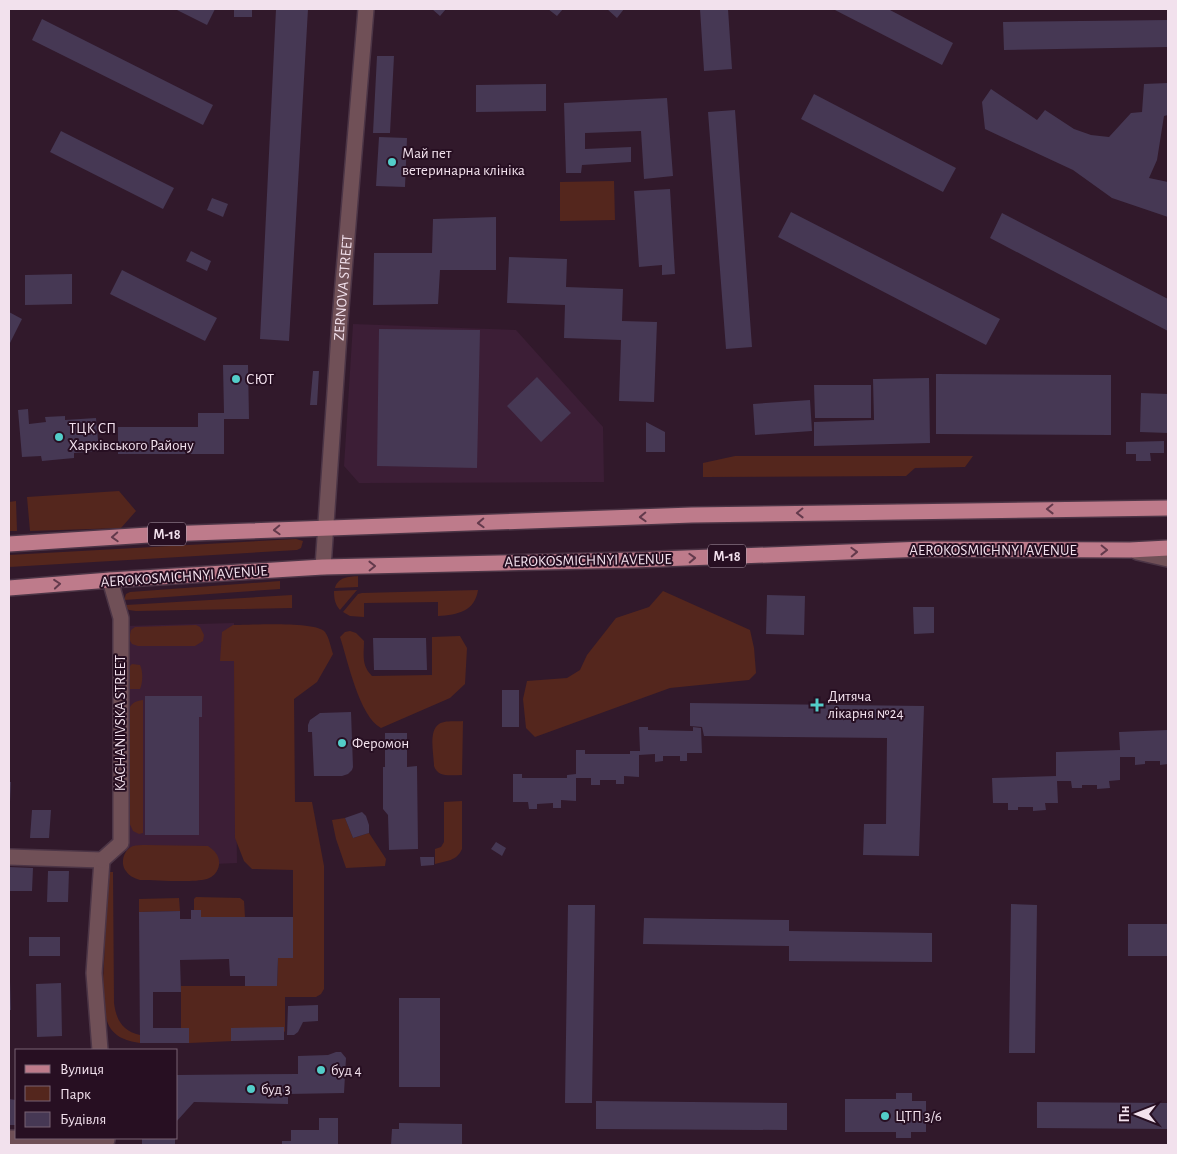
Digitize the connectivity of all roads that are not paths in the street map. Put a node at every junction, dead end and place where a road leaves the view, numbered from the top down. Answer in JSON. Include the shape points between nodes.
{"nodes":[{"id":1,"x":366,"y":9,"type":"edge"},
{"id":2,"x":1168,"y":508,"type":"edge"},
{"id":3,"x":326,"y":528,"type":"junction"},
{"id":4,"x":9,"y":544,"type":"edge"},
{"id":5,"x":1168,"y":548,"type":"edge"},
{"id":6,"x":1130,"y":550,"type":"junction"},
{"id":7,"x":1168,"y":559,"type":"edge"},
{"id":8,"x":323,"y":567,"type":"junction"},
{"id":9,"x":110,"y":580,"type":"junction"},
{"id":10,"x":9,"y":588,"type":"edge"},
{"id":11,"x":9,"y":857,"type":"edge"},
{"id":12,"x":102,"y":860,"type":"junction"},
{"id":13,"x":100,"y":1049,"type":"edge"},
{"id":14,"x":42,"y":1139,"type":"edge"},
{"id":15,"x":107,"y":1141,"type":"edge"}],
"edges":[{"from":1,"to":3,"type":"street","name":"ZERNOVA STREET"},
{"from":2,"to":3,"type":"main road","number":"М-18","one_way":true,"via":[[702,515]]},
{"from":3,"to":4,"type":"main road","number":"М-18","one_way":true},
{"from":3,"to":8,"type":"street","name":"ZERNOVA STREET"},
{"from":5,"to":6,"type":"main road","name":"AEROKOSMICHNYI AVENUE","number":"М-18"},
{"from":6,"to":7,"type":"street"},
{"from":8,"to":6,"type":"main road","name":"AEROKOSMICHNYI AVENUE","number":"М-18","one_way":true,"via":[[925,549]]},
{"from":8,"to":9,"type":"main road","name":"AEROKOSMICHNYI AVENUE","number":"М-18"},
{"from":10,"to":9,"type":"main road","name":"AEROKOSMICHNYI AVENUE","number":"М-18","one_way":true},
{"from":9,"to":12,"type":"street","name":"KACHANIVSKA STREET","via":[[121,618],[120,843]]},
{"from":11,"to":12,"type":"street"},
{"from":12,"to":13,"type":"street","via":[[94,973]]},
{"from":14,"to":15,"type":"street"}]}
